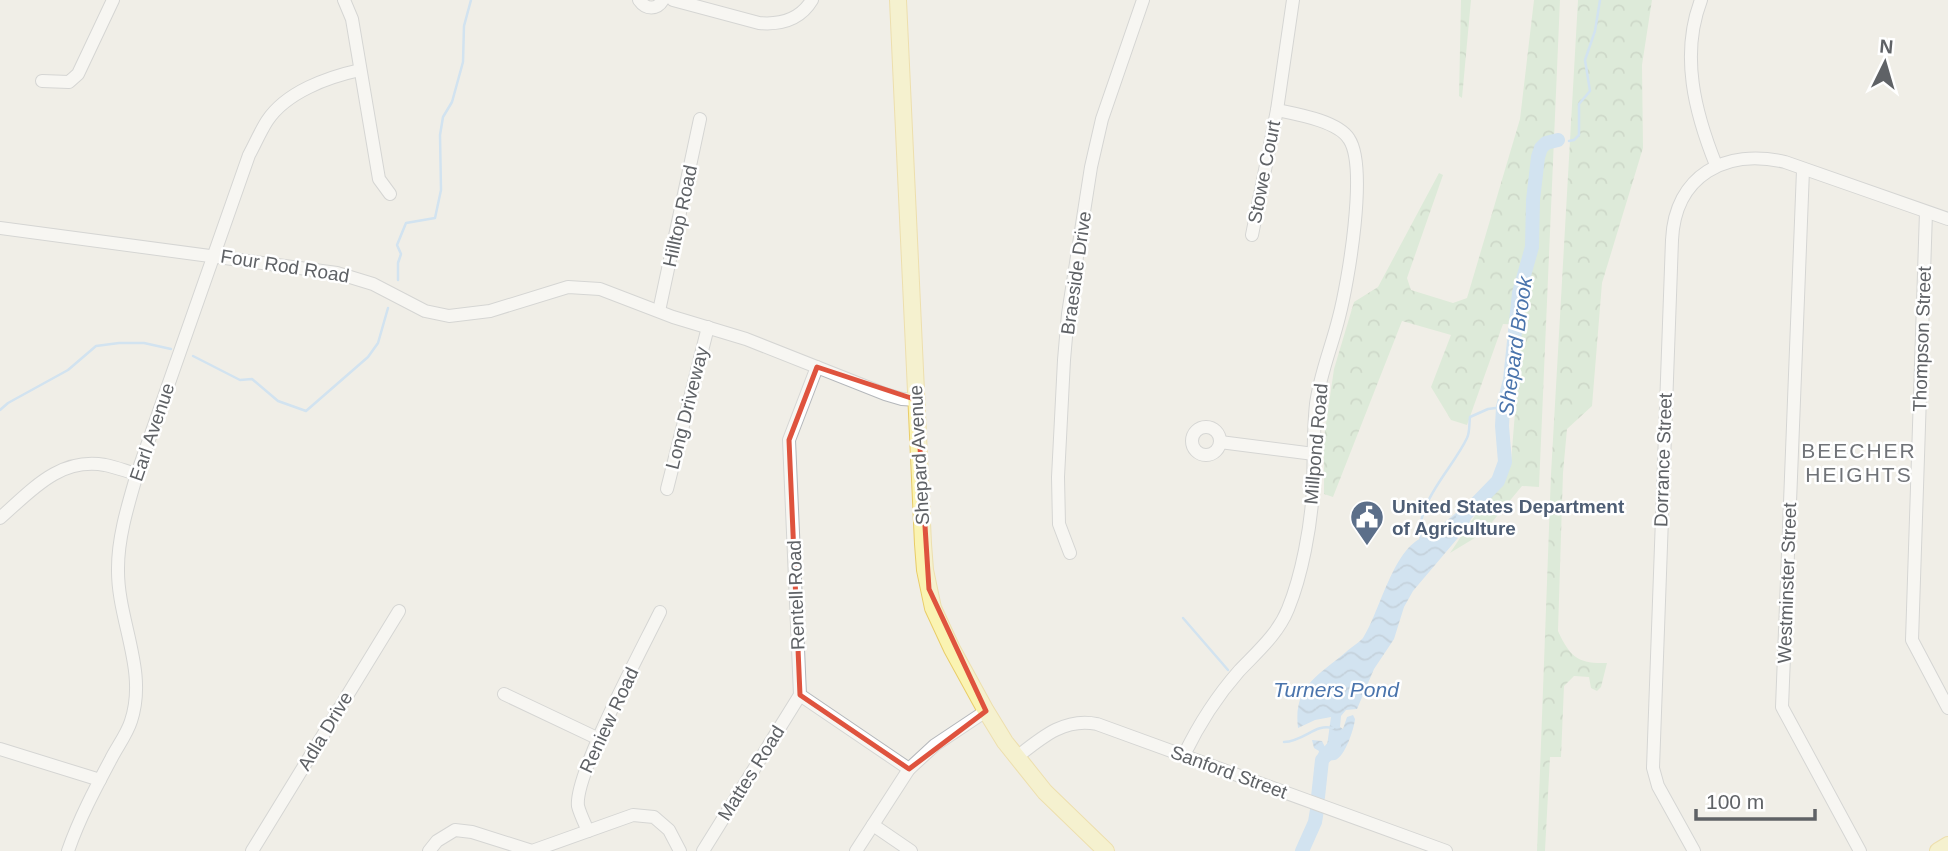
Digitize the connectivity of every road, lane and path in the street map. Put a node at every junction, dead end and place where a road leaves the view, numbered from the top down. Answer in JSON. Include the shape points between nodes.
{"nodes":[{"id":1,"x":113,"y":0,"type":"edge"},
{"id":2,"x":344,"y":0,"type":"edge"},
{"id":3,"x":639,"y":0,"type":"edge"},
{"id":4,"x":663,"y":0,"type":"edge"},
{"id":5,"x":673,"y":0,"type":"edge"},
{"id":6,"x":811,"y":0,"type":"edge"},
{"id":7,"x":1143,"y":0,"type":"edge"},
{"id":8,"x":1293,"y":0,"type":"edge"},
{"id":9,"x":1701,"y":0,"type":"edge"},
{"id":10,"x":900,"y":1,"type":"edge"},
{"id":11,"x":360,"y":70,"type":"junction"},
{"id":12,"x":43,"y":81,"type":"dead end"},
{"id":13,"x":1277,"y":110,"type":"junction"},
{"id":14,"x":700,"y":119,"type":"dead end"},
{"id":15,"x":1716,"y":165,"type":"junction"},
{"id":16,"x":1803,"y":170,"type":"junction"},
{"id":17,"x":390,"y":194,"type":"dead end"},
{"id":18,"x":1926,"y":212,"type":"junction"},
{"id":19,"x":1948,"y":219,"type":"edge"},
{"id":20,"x":0,"y":228,"type":"edge"},
{"id":21,"x":1252,"y":235,"type":"dead end"},
{"id":22,"x":215,"y":255,"type":"junction"},
{"id":23,"x":659,"y":311,"type":"junction"},
{"id":24,"x":708,"y":327,"type":"junction"},
{"id":25,"x":817,"y":367,"type":"junction"},
{"id":26,"x":917,"y":400,"type":"junction"},
{"id":27,"x":1220,"y":442,"type":"dead end"},
{"id":28,"x":1314,"y":454,"type":"junction"},
{"id":29,"x":137,"y":474,"type":"junction"},
{"id":30,"x":667,"y":489,"type":"dead end"},
{"id":31,"x":0,"y":518,"type":"edge"},
{"id":32,"x":1070,"y":553,"type":"dead end"},
{"id":33,"x":398,"y":611,"type":"dead end"},
{"id":34,"x":660,"y":612,"type":"dead end"},
{"id":35,"x":504,"y":694,"type":"dead end"},
{"id":36,"x":800,"y":695,"type":"junction"},
{"id":37,"x":1948,"y":708,"type":"edge"},
{"id":38,"x":986,"y":712,"type":"junction"},
{"id":39,"x":599,"y":739,"type":"junction"},
{"id":40,"x":0,"y":749,"type":"edge"},
{"id":41,"x":1184,"y":755,"type":"junction"},
{"id":42,"x":1017,"y":757,"type":"junction"},
{"id":43,"x":909,"y":769,"type":"junction"},
{"id":44,"x":100,"y":780,"type":"junction"},
{"id":45,"x":873,"y":825,"type":"junction"},
{"id":46,"x":588,"y":831,"type":"junction"},
{"id":47,"x":1948,"y":845,"type":"edge"},
{"id":48,"x":68,"y":851,"type":"edge"},
{"id":49,"x":252,"y":851,"type":"edge"},
{"id":50,"x":429,"y":851,"type":"edge"},
{"id":51,"x":680,"y":851,"type":"edge"},
{"id":52,"x":703,"y":851,"type":"edge"},
{"id":53,"x":856,"y":851,"type":"edge"},
{"id":54,"x":911,"y":851,"type":"edge"},
{"id":55,"x":1106,"y":851,"type":"edge"},
{"id":56,"x":1446,"y":851,"type":"edge"},
{"id":57,"x":1694,"y":851,"type":"edge"},
{"id":58,"x":1860,"y":851,"type":"edge"},
{"id":59,"x":1938,"y":851,"type":"edge"}],
"edges":[{"from":1,"to":12,"type":"street","via":[[78,74],[69,82]]},
{"from":2,"to":11,"type":"street","via":[[352,19]]},
{"from":3,"to":4,"type":"street","via":[[652,8]]},
{"from":5,"to":6,"type":"street","via":[[772,24],[796,17]]},
{"from":7,"to":32,"type":"street","name":"Braeside Drive","via":[[1102,119],[1068,314],[1058,477],[1059,524]]},
{"from":8,"to":13,"type":"street","name":"Stowe Court"},
{"from":9,"to":15,"type":"street","via":[[1692,41],[1691,84]]},
{"from":10,"to":26,"type":"main road","name":"Shepard Avenue"},
{"from":11,"to":17,"type":"street","via":[[379,179]]},
{"from":11,"to":22,"type":"street","name":"Earl Avenue","via":[[330,77],[294,96],[268,119],[249,155]]},
{"from":13,"to":21,"type":"street","name":"Stowe Court"},
{"from":13,"to":28,"type":"street","name":"Millpond Road","via":[[1333,127],[1349,137],[1356,156],[1347,282],[1320,383]]},
{"from":14,"to":23,"type":"street","name":"Hilltop Road"},
{"from":15,"to":16,"type":"street","name":"Dorrance Street","via":[[1759,157]]},
{"from":15,"to":57,"type":"street","name":"Dorrance Street","via":[[1690,186],[1672,230],[1656,655],[1653,768]]},
{"from":16,"to":18,"type":"street","name":"Dorrance Street"},
{"from":16,"to":58,"type":"street","name":"Westminster Street","via":[[1782,707]]},
{"from":18,"to":19,"type":"street","name":"Dorrance Street"},
{"from":18,"to":37,"type":"street","name":"Thompson Street","via":[[1912,640]]},
{"from":20,"to":22,"type":"street","name":"Four Rod Road"},
{"from":22,"to":23,"type":"street","name":"Four Rod Road","via":[[355,277],[437,315],[476,315],[580,286]]},
{"from":22,"to":29,"type":"street","name":"Earl Avenue"},
{"from":23,"to":24,"type":"street","name":"Four Rod Road"},
{"from":24,"to":25,"type":"street","name":"Four Rod Road"},
{"from":24,"to":30,"type":"street","name":"Long Driveway"},
{"from":25,"to":26,"type":"street","name":"Four Rod Road","via":[[902,399]]},
{"from":25,"to":36,"type":"street","name":"Rentell Road","via":[[789,440]]},
{"from":26,"to":38,"type":"main road","name":"Shepard Avenue","via":[[929,589],[942,629]]},
{"from":27,"to":28,"type":"street"},
{"from":28,"to":41,"type":"street","name":"Millpond Road","via":[[1309,519],[1288,608],[1274,632],[1220,695]]},
{"from":29,"to":31,"type":"street","via":[[78,464],[53,472]]},
{"from":29,"to":44,"type":"street","name":"Earl Avenue","via":[[118,569],[137,676],[131,721]]},
{"from":33,"to":49,"type":"street","name":"Adla Drive"},
{"from":34,"to":39,"type":"street","name":"Reniew Road"},
{"from":35,"to":39,"type":"street"},
{"from":36,"to":43,"type":"street"},
{"from":36,"to":52,"type":"street","name":"Mattes Road"},
{"from":38,"to":42,"type":"main road","name":"Shepard Avenue"},
{"from":38,"to":43,"type":"street","via":[[935,745]]},
{"from":39,"to":46,"type":"street","name":"Reniew Road","via":[[581,782],[578,806]]},
{"from":40,"to":44,"type":"street"},
{"from":41,"to":42,"type":"street","name":"Sanford Street","via":[[1097,724],[1077,722],[1056,729]]},
{"from":41,"to":56,"type":"street","name":"Sanford Street"},
{"from":42,"to":55,"type":"main road","name":"Shepard Avenue","via":[[1045,792]]},
{"from":43,"to":45,"type":"street"},
{"from":44,"to":48,"type":"street","name":"Earl Avenue"},
{"from":45,"to":53,"type":"street"},
{"from":45,"to":54,"type":"street"},
{"from":46,"to":50,"type":"street","via":[[532,851],[455,830]]},
{"from":46,"to":51,"type":"street","via":[[633,815],[654,817],[669,830]]},
{"from":47,"to":59,"type":"main road"}]}
